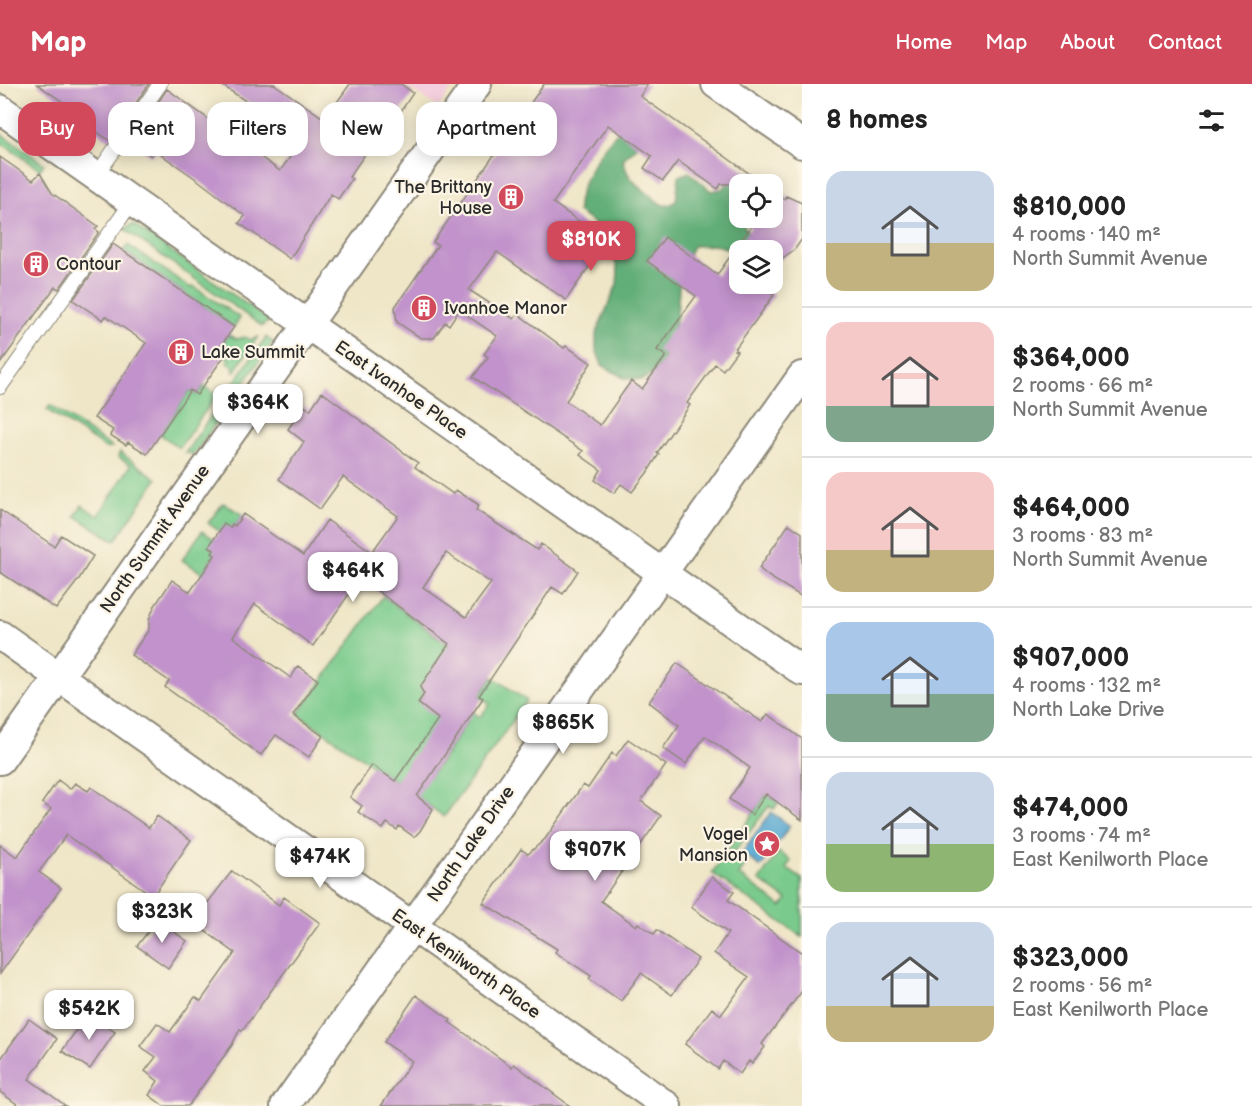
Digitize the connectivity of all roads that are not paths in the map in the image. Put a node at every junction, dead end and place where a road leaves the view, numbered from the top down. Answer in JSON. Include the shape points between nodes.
{"nodes":[{"id":1,"x":160,"y":84,"type":"edge"},
{"id":2,"x":477,"y":84,"type":"edge"},
{"id":3,"x":716,"y":84,"type":"edge"},
{"id":4,"x":0,"y":109,"type":"edge"},
{"id":5,"x":802,"y":144,"type":"edge"},
{"id":6,"x":96,"y":176,"type":"junction"},
{"id":7,"x":132,"y":202,"type":"junction"},
{"id":8,"x":308,"y":324,"type":"junction"},
{"id":9,"x":802,"y":376,"type":"edge"},
{"id":10,"x":0,"y":387,"type":"edge"},
{"id":11,"x":662,"y":573,"type":"junction"},
{"id":12,"x":0,"y":635,"type":"edge"},
{"id":13,"x":802,"y":671,"type":"edge"},
{"id":14,"x":59,"y":676,"type":"junction"},
{"id":15,"x":0,"y":760,"type":"edge"},
{"id":16,"x":413,"y":927,"type":"junction"},
{"id":17,"x":285,"y":1106,"type":"edge"},
{"id":18,"x":667,"y":1106,"type":"edge"}],
"edges":[{"from":1,"to":6,"type":"lane"},
{"from":2,"to":8,"type":"street","name":"North Summit Avenue"},
{"from":3,"to":5,"type":"street"},
{"from":4,"to":6,"type":"street","name":"East Ivanhoe Place"},
{"from":6,"to":7,"type":"street","name":"East Ivanhoe Place"},
{"from":7,"to":8,"type":"street","name":"East Ivanhoe Place"},
{"from":7,"to":10,"type":"lane"},
{"from":8,"to":11,"type":"street","name":"East Ivanhoe Place"},
{"from":8,"to":14,"type":"street","name":"North Summit Avenue"},
{"from":9,"to":11,"type":"street","name":"North Lake Drive"},
{"from":11,"to":13,"type":"street","name":"East Ivanhoe Place"},
{"from":11,"to":16,"type":"street","name":"North Lake Drive"},
{"from":12,"to":14,"type":"street","name":"East Kenilworth Place"},
{"from":14,"to":15,"type":"street","name":"North Summit Avenue"},
{"from":14,"to":16,"type":"street","name":"East Kenilworth Place"},
{"from":16,"to":17,"type":"street","name":"North Lake Drive"},
{"from":16,"to":18,"type":"street","name":"East Kenilworth Place"}]}
